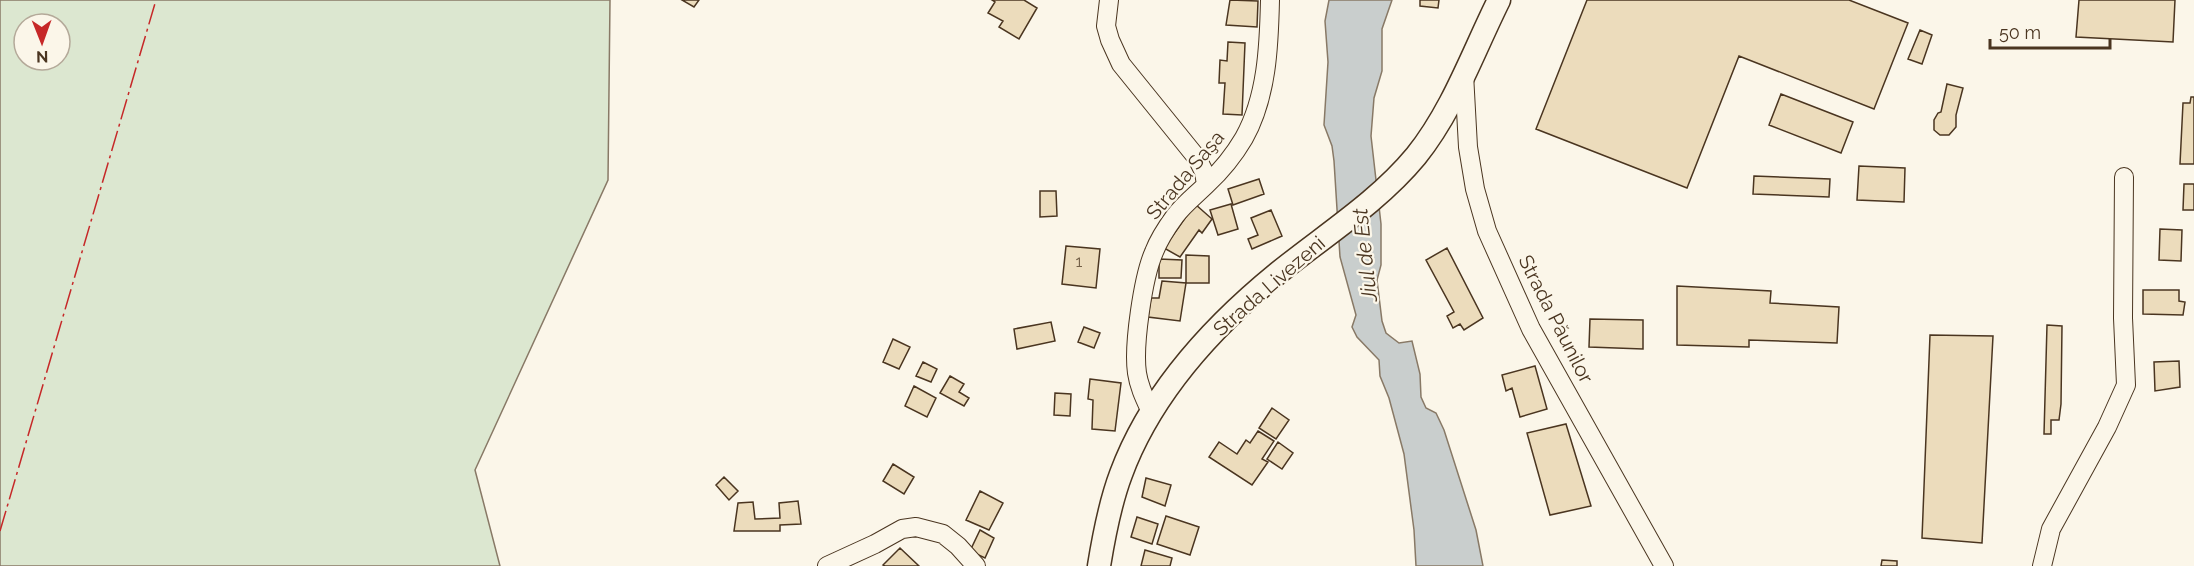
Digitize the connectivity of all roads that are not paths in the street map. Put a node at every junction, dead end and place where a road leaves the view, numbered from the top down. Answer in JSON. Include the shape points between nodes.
{"nodes":[{"id":1,"x":1109,"y":0,"type":"edge"},
{"id":2,"x":1270,"y":0,"type":"edge"},
{"id":3,"x":1499,"y":0,"type":"edge"},
{"id":4,"x":1464,"y":74,"type":"junction"},
{"id":5,"x":2124,"y":177,"type":"dead end"},
{"id":6,"x":1206,"y":185,"type":"junction"},
{"id":7,"x":1151,"y":412,"type":"junction"},
{"id":8,"x":827,"y":566,"type":"edge"},
{"id":9,"x":976,"y":566,"type":"edge"},
{"id":10,"x":1099,"y":566,"type":"edge"},
{"id":11,"x":1664,"y":566,"type":"edge"},
{"id":12,"x":2042,"y":566,"type":"edge"}],
"edges":[{"from":1,"to":6,"type":"street","via":[[1106,26],[1121,64],[1197,158]]},
{"from":2,"to":6,"type":"street","name":"Strada Saşa","via":[[1269,35],[1255,115],[1228,161]]},
{"from":3,"to":4,"type":"main road","name":"Strada Livezeni"},
{"from":4,"to":7,"type":"main road","name":"Strada Livezeni","via":[[1434,131],[1395,179],[1278,273],[1219,327]]},
{"from":4,"to":11,"type":"street","name":"Strada Păunilor","via":[[1468,147],[1487,231],[1531,329]]},
{"from":5,"to":12,"type":"street","via":[[2126,384],[2051,529]]},
{"from":6,"to":7,"type":"street","name":"Strada Saşa","via":[[1176,215],[1149,269],[1135,356],[1137,375]]},
{"from":7,"to":10,"type":"main road","name":"Strada Livezeni","via":[[1120,474]]},
{"from":8,"to":9,"type":"street","via":[[902,529],[916,527],[943,534]]}]}
